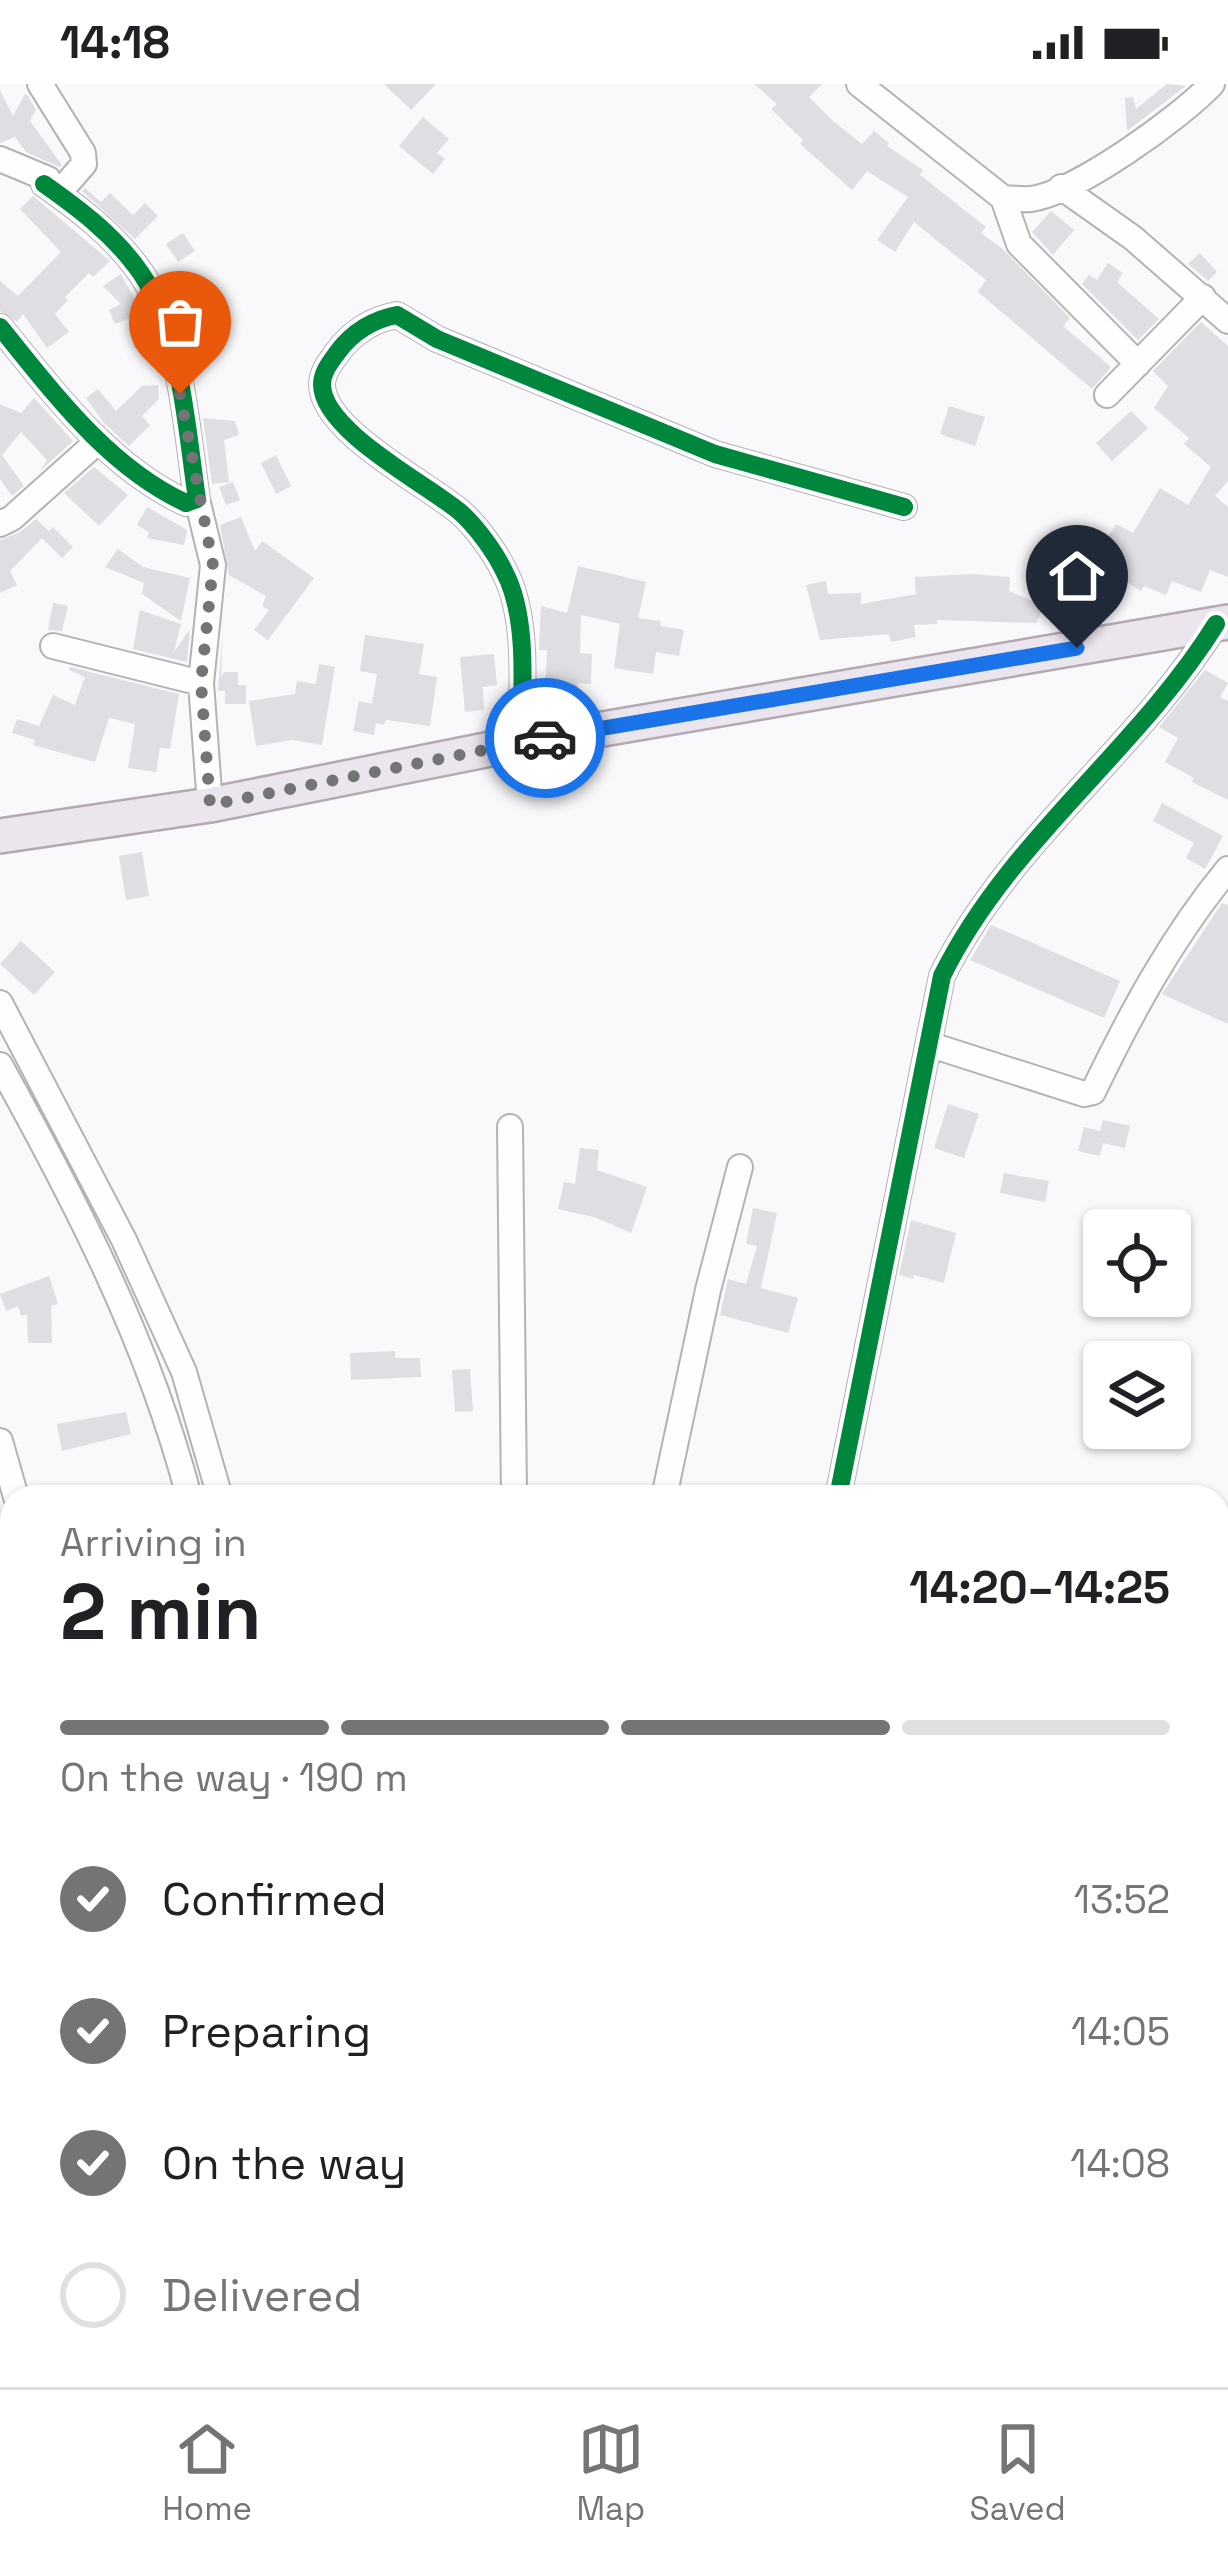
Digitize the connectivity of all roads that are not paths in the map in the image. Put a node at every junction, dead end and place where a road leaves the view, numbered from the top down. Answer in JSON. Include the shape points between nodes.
{"nodes":[{"id":1,"x":40,"y":84,"type":"edge"},
{"id":2,"x":859,"y":84,"type":"edge"},
{"id":3,"x":1212,"y":84,"type":"edge"},
{"id":4,"x":0,"y":159,"type":"edge"},
{"id":5,"x":50,"y":186,"type":"junction"},
{"id":6,"x":1061,"y":188,"type":"junction"},
{"id":7,"x":1003,"y":198,"type":"junction"},
{"id":8,"x":1203,"y":297,"type":"junction"},
{"id":9,"x":1228,"y":321,"type":"edge"},
{"id":10,"x":0,"y":327,"type":"edge"},
{"id":11,"x":1138,"y":364,"type":"junction"},
{"id":12,"x":1107,"y":395,"type":"dead end"},
{"id":13,"x":97,"y":442,"type":"junction"},
{"id":14,"x":197,"y":499,"type":"junction"},
{"id":15,"x":904,"y":508,"type":"dead end"},
{"id":16,"x":0,"y":524,"type":"edge"},
{"id":17,"x":1222,"y":623,"type":"edge"},
{"id":18,"x":53,"y":646,"type":"dead end"},
{"id":19,"x":201,"y":683,"type":"junction"},
{"id":20,"x":521,"y":742,"type":"junction"},
{"id":21,"x":210,"y":805,"type":"junction"},
{"id":22,"x":0,"y":818,"type":"edge"},
{"id":23,"x":38,"y":832,"type":"junction"},
{"id":24,"x":0,"y":836,"type":"edge"},
{"id":25,"x":1228,"y":869,"type":"edge"},
{"id":26,"x":0,"y":1003,"type":"edge"},
{"id":27,"x":931,"y":1046,"type":"junction"},
{"id":28,"x":0,"y":1065,"type":"edge"},
{"id":29,"x":510,"y":1127,"type":"dead end"},
{"id":30,"x":740,"y":1167,"type":"dead end"},
{"id":31,"x":0,"y":1441,"type":"edge"},
{"id":32,"x":13,"y":1485,"type":"edge"},
{"id":33,"x":186,"y":1485,"type":"edge"},
{"id":34,"x":216,"y":1485,"type":"edge"},
{"id":35,"x":514,"y":1485,"type":"edge"},
{"id":36,"x":667,"y":1485,"type":"edge"},
{"id":37,"x":840,"y":1485,"type":"edge"}],
"edges":[{"from":1,"to":5,"type":"street","via":[[83,153],[84,164]]},
{"from":2,"to":7,"type":"street"},
{"from":3,"to":6,"type":"street","via":[[1184,111]]},
{"from":4,"to":5,"type":"street"},
{"from":5,"to":14,"type":"street","via":[[95,221],[154,296],[169,337]]},
{"from":6,"to":7,"type":"street","via":[[1034,199]]},
{"from":6,"to":8,"type":"street"},
{"from":7,"to":11,"type":"street","via":[[1019,244]]},
{"from":8,"to":9,"type":"street"},
{"from":8,"to":11,"type":"street"},
{"from":10,"to":13,"type":"street"},
{"from":11,"to":12,"type":"street"},
{"from":13,"to":14,"type":"street","via":[[160,491],[186,503]]},
{"from":13,"to":16,"type":"street"},
{"from":14,"to":19,"type":"street","via":[[213,565]]},
{"from":15,"to":20,"type":"street","via":[[716,454],[437,339],[398,315],[376,319],[324,372],[328,407],[374,452],[463,514],[506,573],[524,647]]},
{"from":17,"to":20,"type":"main road"},
{"from":17,"to":27,"type":"street","via":[[965,929],[942,976]]},
{"from":18,"to":19,"type":"street"},
{"from":19,"to":21,"type":"street"},
{"from":20,"to":21,"type":"main road"},
{"from":21,"to":23,"type":"main road"},
{"from":22,"to":23,"type":"main road"},
{"from":23,"to":24,"type":"main road"},
{"from":25,"to":27,"type":"street","via":[[1159,964],[1093,1092]]},
{"from":26,"to":34,"type":"street","via":[[175,1353]]},
{"from":27,"to":37,"type":"street"},
{"from":28,"to":33,"type":"street","via":[[137,1336]]},
{"from":29,"to":35,"type":"street"},
{"from":30,"to":36,"type":"street"},
{"from":31,"to":32,"type":"street"}]}
